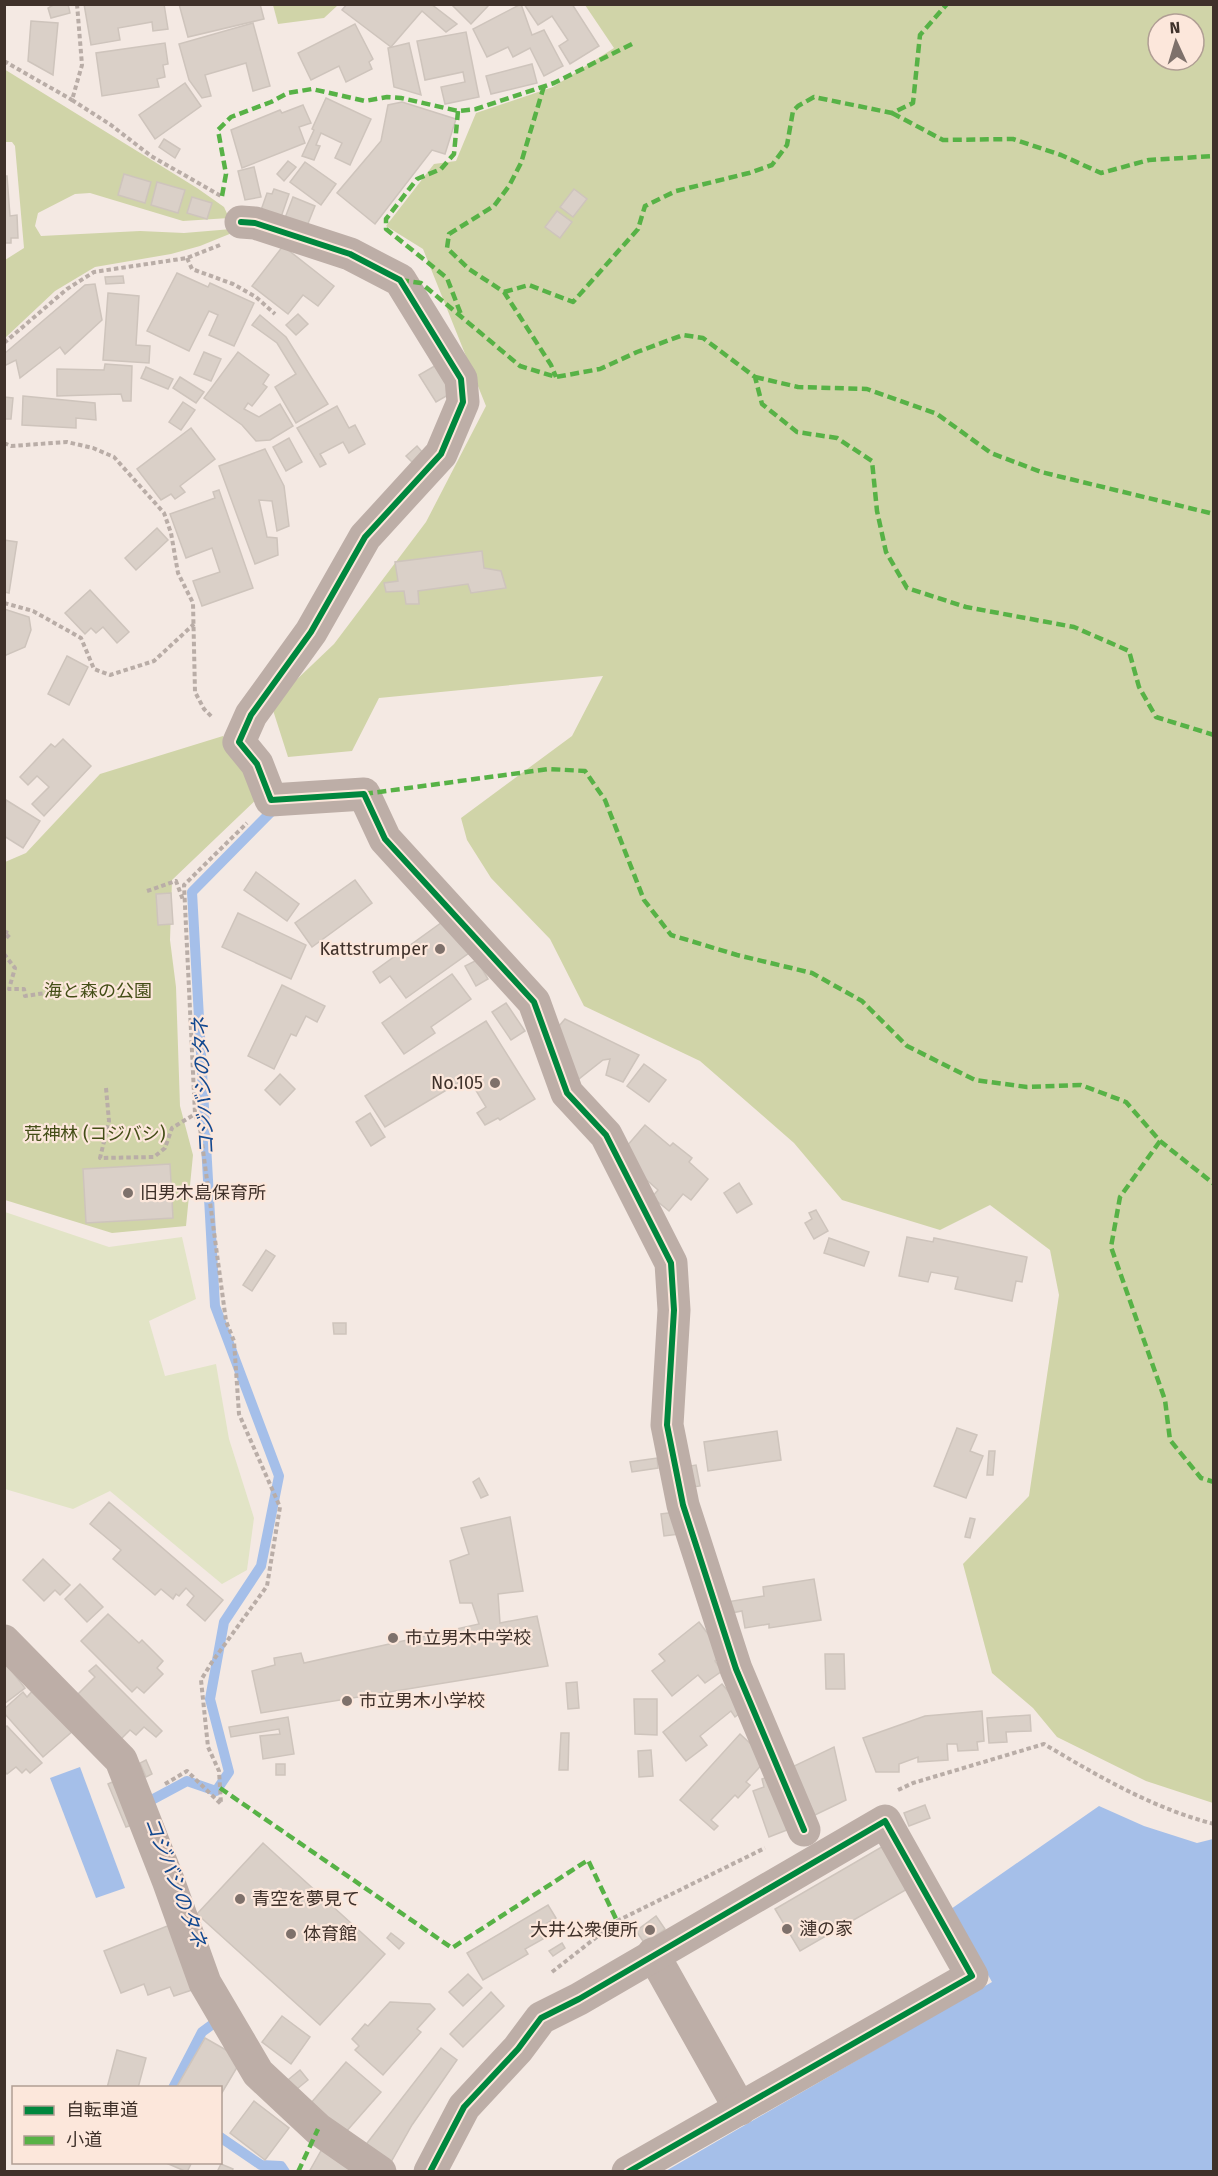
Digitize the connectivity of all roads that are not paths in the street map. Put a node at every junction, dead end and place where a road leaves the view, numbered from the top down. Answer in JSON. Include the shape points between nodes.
{"nodes":[{"id":1,"x":241,"y":222,"type":"road end"},
{"id":2,"x":4,"y":1641,"type":"edge"},
{"id":3,"x":805,"y":1867,"type":"junction"},
{"id":4,"x":653,"y":1954,"type":"junction"},
{"id":5,"x":740,"y":2109,"type":"junction"},
{"id":6,"x":380,"y":2172,"type":"edge"},
{"id":7,"x":430,"y":2172,"type":"edge"},
{"id":8,"x":628,"y":2172,"type":"edge"}],
"edges":[{"from":1,"to":3,"type":"street","via":[[350,254],[400,280],[461,379],[463,402],[441,454],[365,537],[311,632],[250,716],[239,742],[257,764],[271,800],[364,794],[385,839],[534,1002],[567,1093],[606,1135],[671,1263],[674,1310],[667,1425],[683,1505],[736,1669],[800,1832]]},
{"from":2,"to":6,"type":"street","via":[[122,1760],[205,1983],[258,2073],[318,2129]]},
{"from":3,"to":4,"type":"street"},
{"from":3,"to":5,"type":"street","via":[[885,1821],[972,1976]]},
{"from":4,"to":5,"type":"street"},
{"from":4,"to":7,"type":"street","via":[[541,2018],[464,2108]]},
{"from":5,"to":8,"type":"street"}]}
